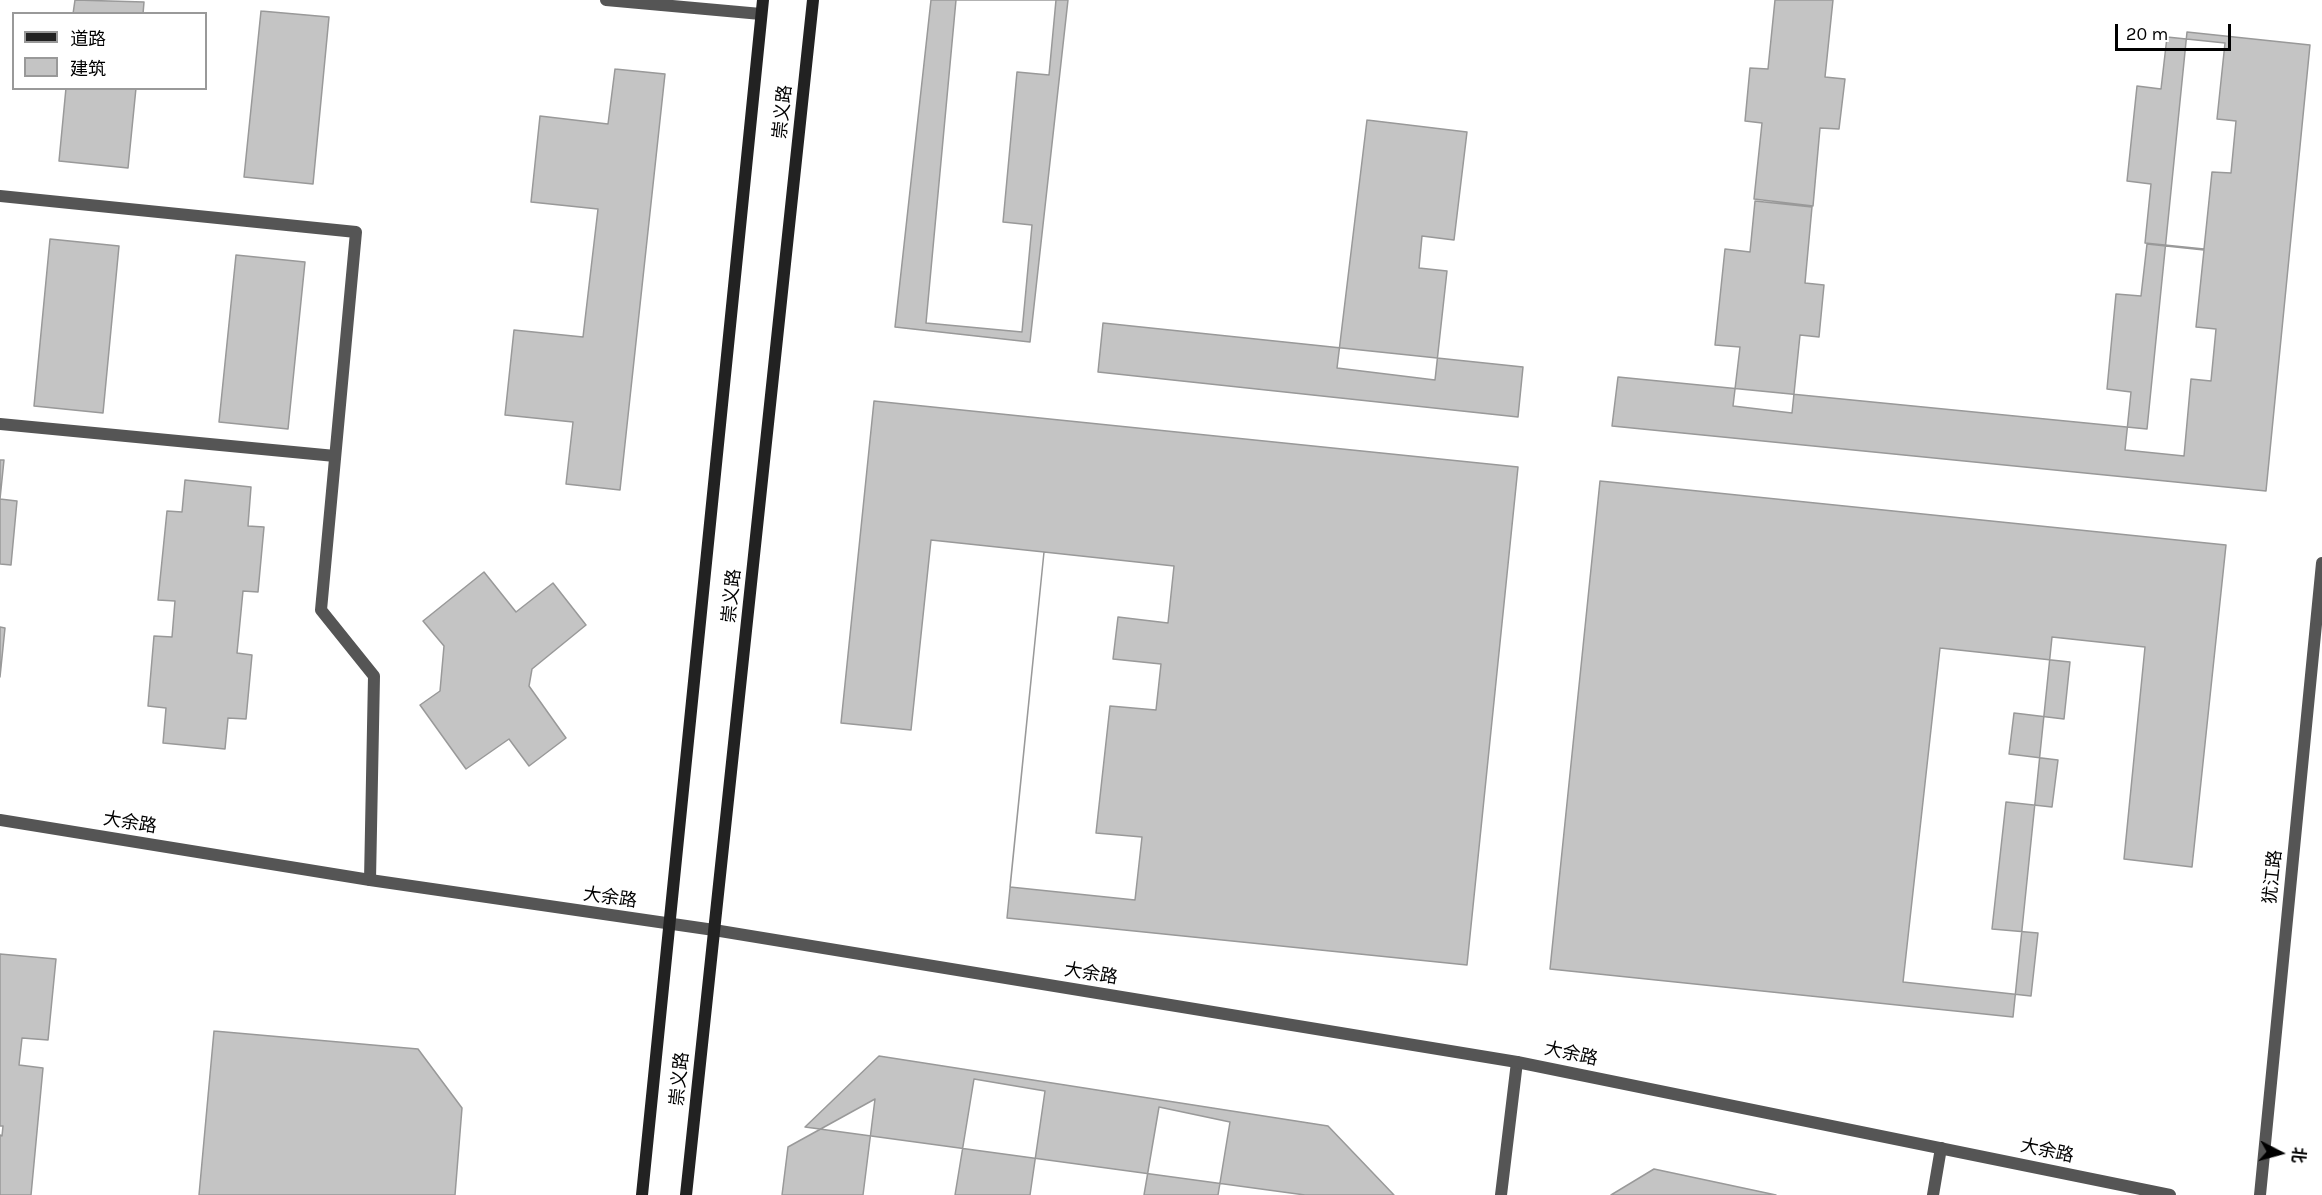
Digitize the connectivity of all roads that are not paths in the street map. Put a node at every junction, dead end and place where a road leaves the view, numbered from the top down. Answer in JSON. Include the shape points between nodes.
{"nodes":[{"id":1,"x":606,"y":0,"type":"edge"},
{"id":2,"x":763,"y":0,"type":"edge"},
{"id":3,"x":813,"y":0,"type":"edge"},
{"id":4,"x":761,"y":14,"type":"junction"},
{"id":5,"x":0,"y":196,"type":"edge"},
{"id":6,"x":0,"y":424,"type":"edge"},
{"id":7,"x":335,"y":456,"type":"junction"},
{"id":8,"x":2322,"y":562,"type":"edge"},
{"id":9,"x":0,"y":820,"type":"edge"},
{"id":10,"x":370,"y":880,"type":"junction"},
{"id":11,"x":668,"y":924,"type":"junction"},
{"id":12,"x":714,"y":930,"type":"junction"},
{"id":13,"x":1517,"y":1062,"type":"junction"},
{"id":14,"x":1941,"y":1148,"type":"junction"},
{"id":15,"x":642,"y":1195,"type":"edge"},
{"id":16,"x":686,"y":1195,"type":"edge"},
{"id":17,"x":1501,"y":1195,"type":"edge"},
{"id":18,"x":1933,"y":1195,"type":"edge"},
{"id":19,"x":2170,"y":1195,"type":"edge"},
{"id":20,"x":2260,"y":1195,"type":"edge"}],
"edges":[{"from":1,"to":4,"type":"street"},
{"from":2,"to":4,"type":"main road","name":"崇义路"},
{"from":3,"to":12,"type":"main road","name":"崇义路"},
{"from":4,"to":11,"type":"main road","name":"崇义路"},
{"from":5,"to":7,"type":"street","via":[[356,232]]},
{"from":6,"to":7,"type":"street"},
{"from":7,"to":10,"type":"street","via":[[321,610],[374,676]]},
{"from":8,"to":20,"type":"street","name":"犹江路"},
{"from":9,"to":10,"type":"street","name":"大余路"},
{"from":10,"to":11,"type":"street","name":"大余路"},
{"from":11,"to":12,"type":"street","name":"大余路"},
{"from":11,"to":15,"type":"main road","name":"崇义路"},
{"from":12,"to":13,"type":"street","name":"大余路"},
{"from":12,"to":16,"type":"main road","name":"崇义路"},
{"from":13,"to":14,"type":"street","name":"大余路"},
{"from":13,"to":17,"type":"street"},
{"from":14,"to":18,"type":"street"},
{"from":14,"to":19,"type":"street","name":"大余路"}]}
